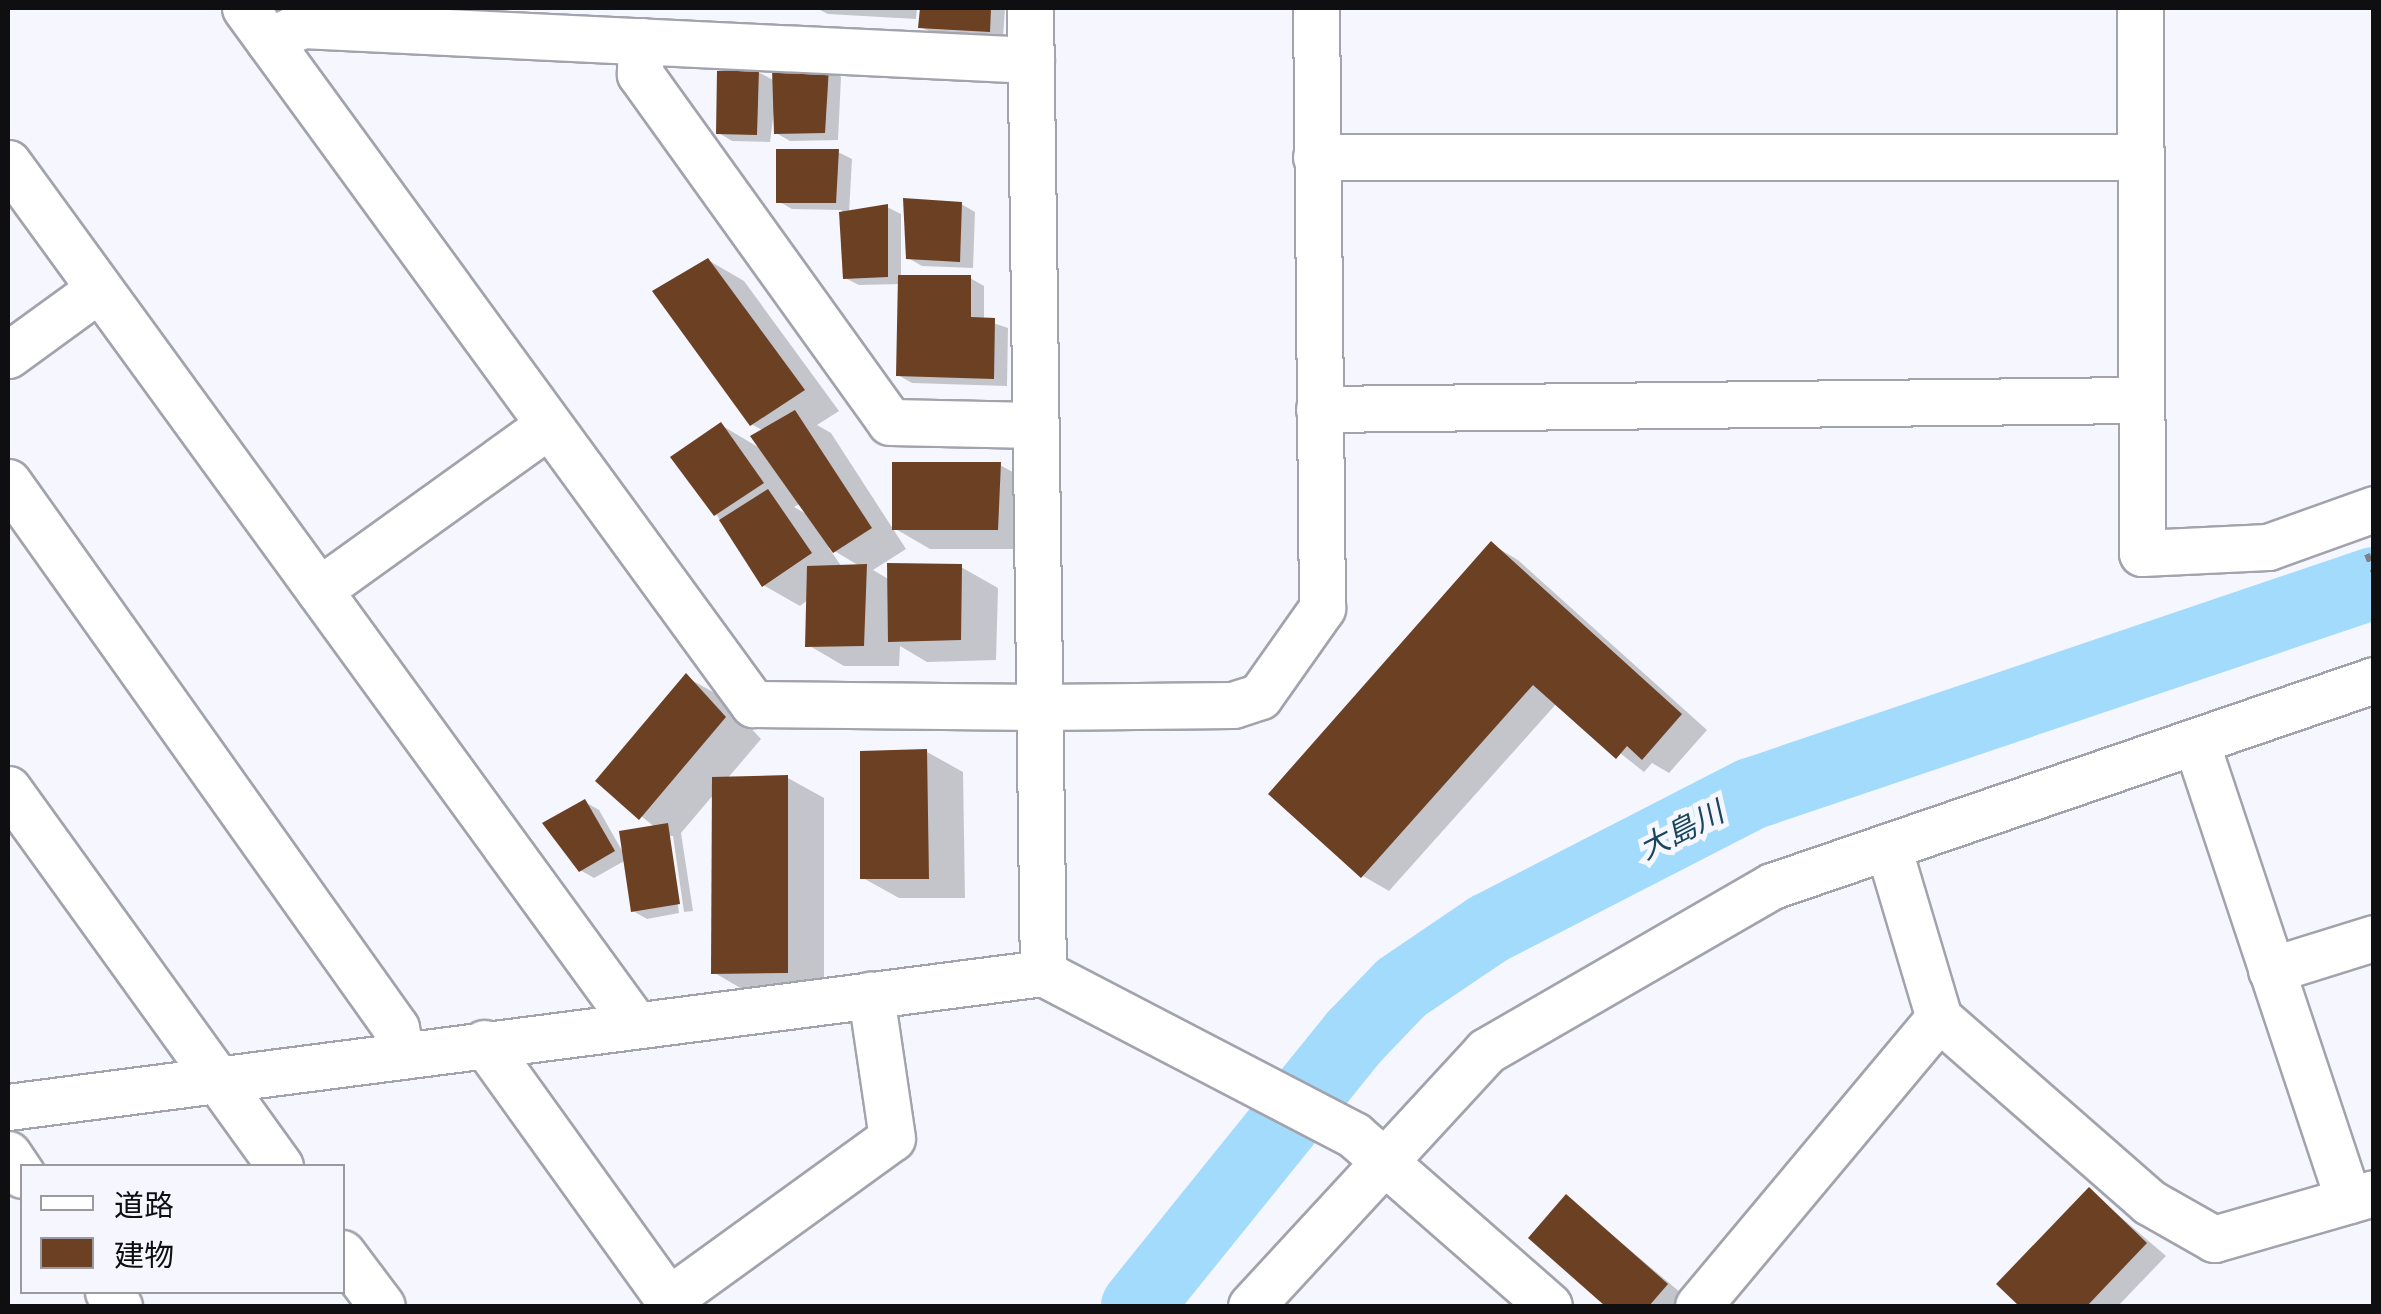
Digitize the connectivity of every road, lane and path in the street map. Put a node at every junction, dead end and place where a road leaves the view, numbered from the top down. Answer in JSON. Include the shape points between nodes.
{"nodes":[{"id":1,"x":1030,"y":8,"type":"edge"},
{"id":2,"x":1316,"y":8,"type":"edge"},
{"id":3,"x":2140,"y":8,"type":"edge"},
{"id":4,"x":257,"y":24,"type":"edge"},
{"id":5,"x":641,"y":41,"type":"junction"},
{"id":6,"x":1030,"y":60,"type":"junction"},
{"id":7,"x":1316,"y":158,"type":"junction"},
{"id":8,"x":2141,"y":158,"type":"junction"},
{"id":9,"x":8,"y":163,"type":"edge"},
{"id":10,"x":99,"y":289,"type":"junction"},
{"id":11,"x":8,"y":355,"type":"edge"},
{"id":12,"x":2139,"y":400,"type":"junction"},
{"id":13,"x":1319,"y":409,"type":"junction"},
{"id":14,"x":1035,"y":424,"type":"junction"},
{"id":15,"x":549,"y":425,"type":"junction"},
{"id":16,"x":8,"y":482,"type":"edge"},
{"id":17,"x":2374,"y":509,"type":"edge"},
{"id":18,"x":319,"y":590,"type":"junction"},
{"id":19,"x":2374,"y":680,"type":"edge"},
{"id":20,"x":1039,"y":706,"type":"junction"},
{"id":21,"x":2196,"y":742,"type":"junction"},
{"id":22,"x":8,"y":790,"type":"edge"},
{"id":23,"x":1888,"y":847,"type":"junction"},
{"id":24,"x":2374,"y":938,"type":"edge"},
{"id":25,"x":2271,"y":970,"type":"junction"},
{"id":26,"x":1043,"y":973,"type":"junction"},
{"id":27,"x":871,"y":995,"type":"junction"},
{"id":28,"x":1939,"y":1018,"type":"junction"},
{"id":29,"x":635,"y":1024,"type":"junction"},
{"id":30,"x":484,"y":1043,"type":"junction"},
{"id":31,"x":402,"y":1053,"type":"junction"},
{"id":32,"x":214,"y":1076,"type":"junction"},
{"id":33,"x":8,"y":1107,"type":"edge"},
{"id":34,"x":1368,"y":1147,"type":"junction"},
{"id":35,"x":279,"y":1164,"type":"edge"},
{"id":36,"x":2361,"y":1196,"type":"edge"},
{"id":37,"x":345,"y":1257,"type":"edge"},
{"id":38,"x":671,"y":1304,"type":"edge"},
{"id":39,"x":382,"y":1306,"type":"edge"},
{"id":40,"x":1250,"y":1306,"type":"edge"},
{"id":41,"x":1548,"y":1306,"type":"edge"},
{"id":42,"x":1698,"y":1306,"type":"edge"}],
"edges":[{"from":1,"to":6,"type":"street"},
{"from":2,"to":7,"type":"street"},
{"from":3,"to":8,"type":"street"},
{"from":4,"to":5,"type":"street"},
{"from":4,"to":15,"type":"street"},
{"from":5,"to":6,"type":"street"},
{"from":5,"to":14,"type":"street","via":[[640,74],[890,422]]},
{"from":6,"to":14,"type":"street"},
{"from":7,"to":8,"type":"street"},
{"from":7,"to":13,"type":"street"},
{"from":8,"to":12,"type":"street"},
{"from":9,"to":10,"type":"street"},
{"from":10,"to":11,"type":"street"},
{"from":10,"to":18,"type":"street"},
{"from":12,"to":13,"type":"street"},
{"from":12,"to":17,"type":"street","via":[[2142,554],[2268,547]]},
{"from":13,"to":20,"type":"street","via":[[1322,608],[1260,696],[1233,706]]},
{"from":14,"to":20,"type":"street"},
{"from":15,"to":18,"type":"street"},
{"from":15,"to":20,"type":"street","via":[[753,704]]},
{"from":16,"to":31,"type":"street","via":[[396,1028]]},
{"from":18,"to":29,"type":"street"},
{"from":19,"to":21,"type":"street"},
{"from":20,"to":26,"type":"street"},
{"from":21,"to":23,"type":"street"},
{"from":21,"to":25,"type":"street"},
{"from":22,"to":32,"type":"street"},
{"from":23,"to":28,"type":"street"},
{"from":23,"to":34,"type":"street","via":[[1772,886],[1486,1050]]},
{"from":24,"to":25,"type":"street"},
{"from":25,"to":36,"type":"street"},
{"from":26,"to":27,"type":"street"},
{"from":26,"to":34,"type":"street","via":[[1267,1084]]},
{"from":27,"to":29,"type":"street"},
{"from":27,"to":38,"type":"street","via":[[892,1138]]},
{"from":28,"to":36,"type":"street","via":[[2148,1202],[2214,1239]]},
{"from":28,"to":42,"type":"street"},
{"from":29,"to":30,"type":"street"},
{"from":30,"to":31,"type":"street"},
{"from":30,"to":38,"type":"street"},
{"from":31,"to":32,"type":"street"},
{"from":32,"to":33,"type":"street"},
{"from":32,"to":35,"type":"street"},
{"from":34,"to":40,"type":"street"},
{"from":34,"to":41,"type":"street"},
{"from":37,"to":39,"type":"street"}]}
